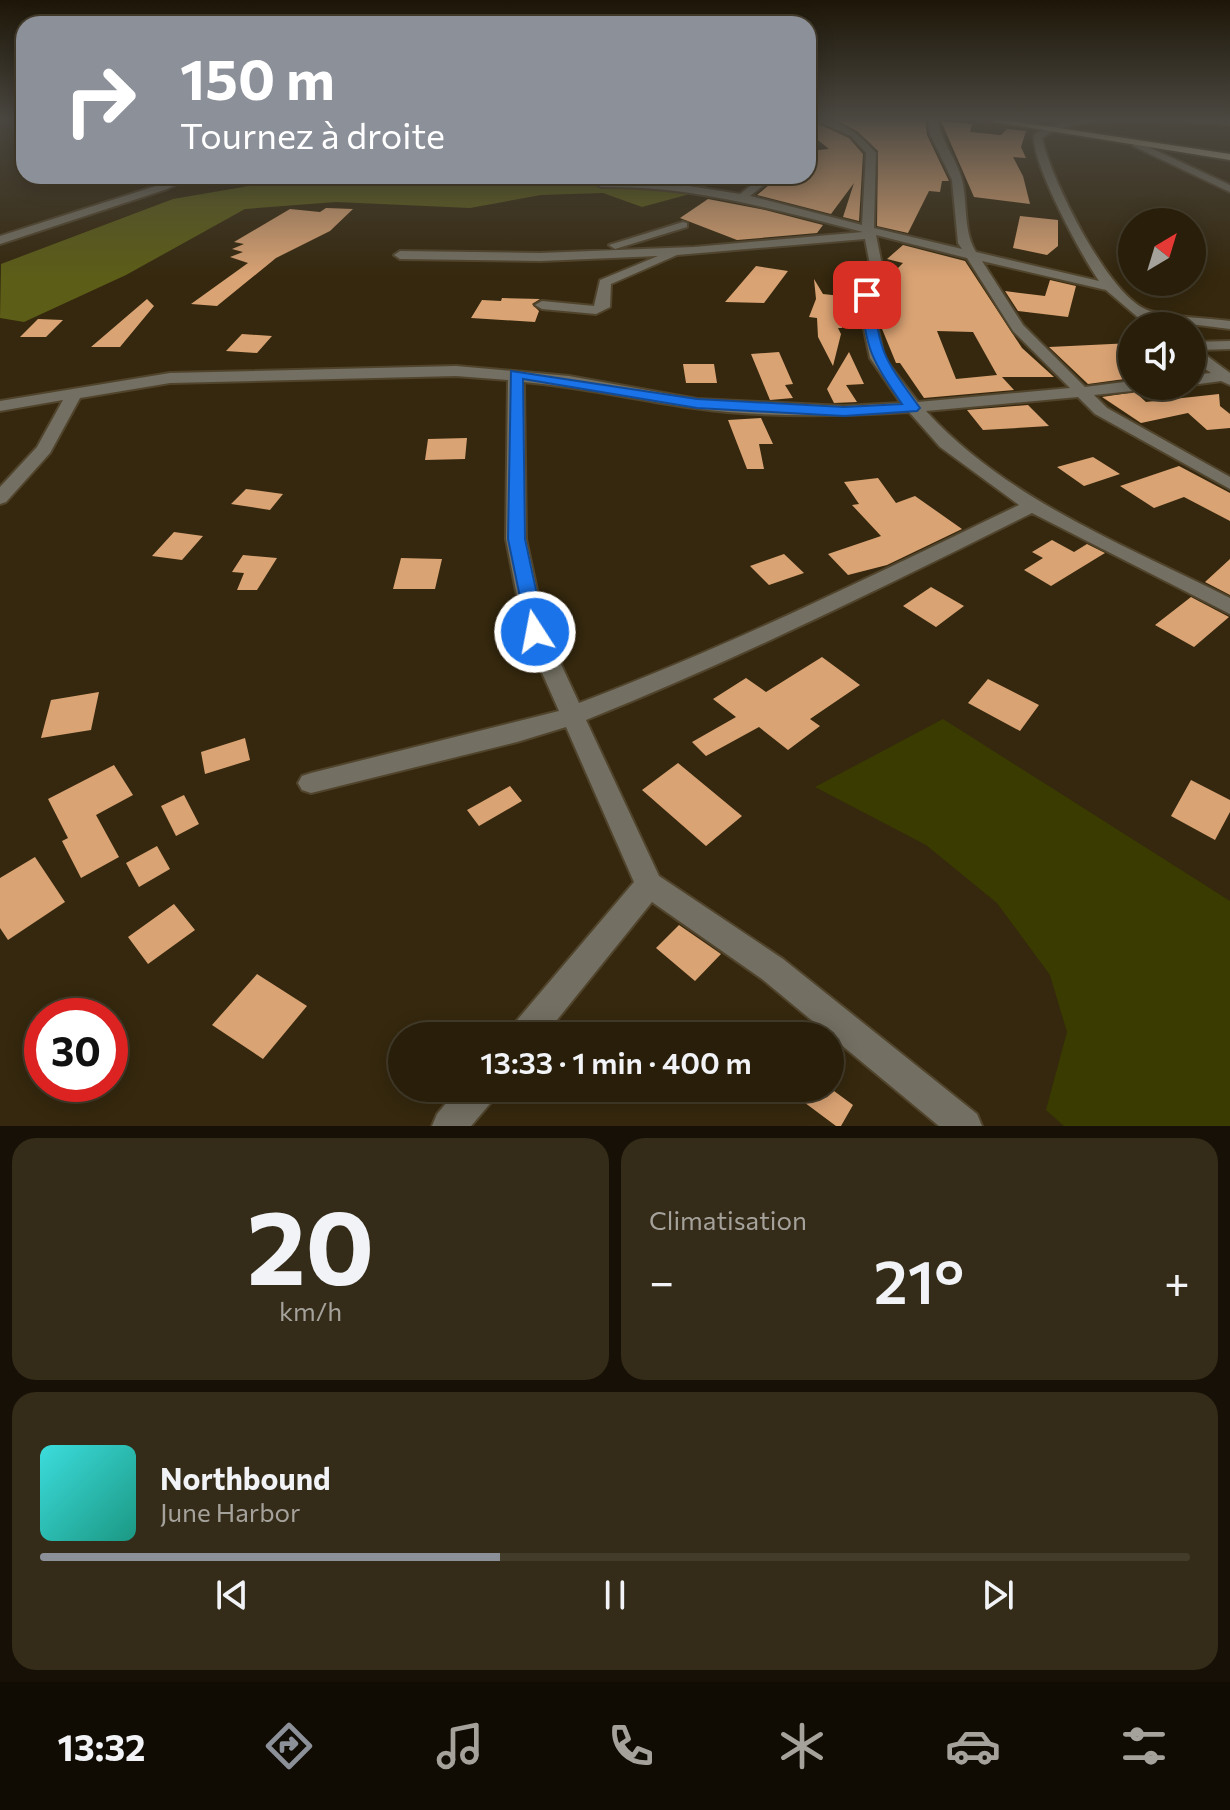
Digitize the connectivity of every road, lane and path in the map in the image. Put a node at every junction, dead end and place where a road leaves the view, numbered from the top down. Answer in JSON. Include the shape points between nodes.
{"nodes":[{"id":1,"x":871,"y":172,"type":"edge"},
{"id":2,"x":954,"y":172,"type":"edge"},
{"id":3,"x":1049,"y":172,"type":"edge"},
{"id":4,"x":1194,"y":172,"type":"edge"},
{"id":5,"x":172,"y":184,"type":"edge"},
{"id":6,"x":667,"y":184,"type":"edge"},
{"id":7,"x":760,"y":184,"type":"edge"},
{"id":8,"x":1230,"y":189,"type":"edge"},
{"id":9,"x":744,"y":196,"type":"junction"},
{"id":10,"x":683,"y":225,"type":"dead end"},
{"id":11,"x":870,"y":233,"type":"junction"},
{"id":12,"x":0,"y":240,"type":"edge"},
{"id":13,"x":676,"y":252,"type":"junction"},
{"id":14,"x":588,"y":253,"type":"junction"},
{"id":15,"x":400,"y":255,"type":"dead end"},
{"id":16,"x":974,"y":258,"type":"junction"},
{"id":17,"x":1109,"y":287,"type":"junction"},
{"id":18,"x":848,"y":290,"type":"dead end"},
{"id":19,"x":867,"y":295,"type":"junction"},
{"id":20,"x":542,"y":305,"type":"dead end"},
{"id":21,"x":1140,"y":312,"type":"edge"},
{"id":22,"x":1206,"y":322,"type":"edge"},
{"id":23,"x":1230,"y":325,"type":"edge"},
{"id":24,"x":1230,"y":345,"type":"edge"},
{"id":25,"x":1206,"y":346,"type":"edge"},
{"id":26,"x":1206,"y":363,"type":"edge"},
{"id":27,"x":516,"y":374,"type":"junction"},
{"id":28,"x":1226,"y":378,"type":"edge"},
{"id":29,"x":1206,"y":379,"type":"edge"},
{"id":30,"x":1118,"y":387,"type":"edge"},
{"id":31,"x":1079,"y":391,"type":"junction"},
{"id":32,"x":74,"y":394,"type":"junction"},
{"id":33,"x":0,"y":406,"type":"edge"},
{"id":34,"x":912,"y":408,"type":"junction"},
{"id":35,"x":1230,"y":484,"type":"edge"},
{"id":36,"x":0,"y":498,"type":"edge"},
{"id":37,"x":1032,"y":506,"type":"junction"},
{"id":38,"x":1230,"y":607,"type":"edge"},
{"id":39,"x":571,"y":716,"type":"junction"},
{"id":40,"x":311,"y":783,"type":"dead end"},
{"id":41,"x":649,"y":885,"type":"junction"},
{"id":42,"x":536,"y":1022,"type":"edge"},
{"id":43,"x":469,"y":1102,"type":"edge"},
{"id":44,"x":449,"y":1126,"type":"edge"},
{"id":45,"x":965,"y":1126,"type":"edge"}],
"edges":[{"from":1,"to":11,"type":"street"},
{"from":2,"to":16,"type":"street","via":[[964,243]]},
{"from":3,"to":17,"type":"street","via":[[1083,246]]},
{"from":4,"to":8,"type":"street"},
{"from":5,"to":12,"type":"street"},
{"from":6,"to":9,"type":"street"},
{"from":7,"to":9,"type":"street"},
{"from":9,"to":11,"type":"street"},
{"from":10,"to":14,"type":"street"},
{"from":11,"to":13,"type":"street","via":[[781,246]]},
{"from":11,"to":16,"type":"street"},
{"from":11,"to":19,"type":"street","via":[[877,270]]},
{"from":13,"to":14,"type":"street"},
{"from":13,"to":20,"type":"street","via":[[605,283],[603,307],[596,310]]},
{"from":14,"to":15,"type":"street"},
{"from":16,"to":17,"type":"street"},
{"from":16,"to":31,"type":"street","via":[[1018,328]]},
{"from":17,"to":21,"type":"street"},
{"from":18,"to":19,"type":"street"},
{"from":19,"to":34,"type":"street","via":[[877,358]]},
{"from":22,"to":23,"type":"street"},
{"from":24,"to":25,"type":"street"},
{"from":26,"to":28,"type":"street"},
{"from":27,"to":32,"type":"street","via":[[170,378]]},
{"from":27,"to":34,"type":"street","via":[[697,404],[844,411]]},
{"from":27,"to":39,"type":"street","via":[[516,539],[535,632]]},
{"from":28,"to":29,"type":"street"},
{"from":30,"to":31,"type":"street"},
{"from":31,"to":34,"type":"street"},
{"from":31,"to":35,"type":"street","via":[[1134,432]]},
{"from":32,"to":33,"type":"street"},
{"from":32,"to":36,"type":"street","via":[[44,449]]},
{"from":34,"to":37,"type":"street","via":[[946,443]]},
{"from":37,"to":38,"type":"street"},
{"from":37,"to":39,"type":"street","via":[[803,617]]},
{"from":39,"to":40,"type":"street"},
{"from":39,"to":41,"type":"street"},
{"from":41,"to":42,"type":"street"},
{"from":41,"to":45,"type":"street","via":[[713,923]]},
{"from":43,"to":44,"type":"street"}]}
